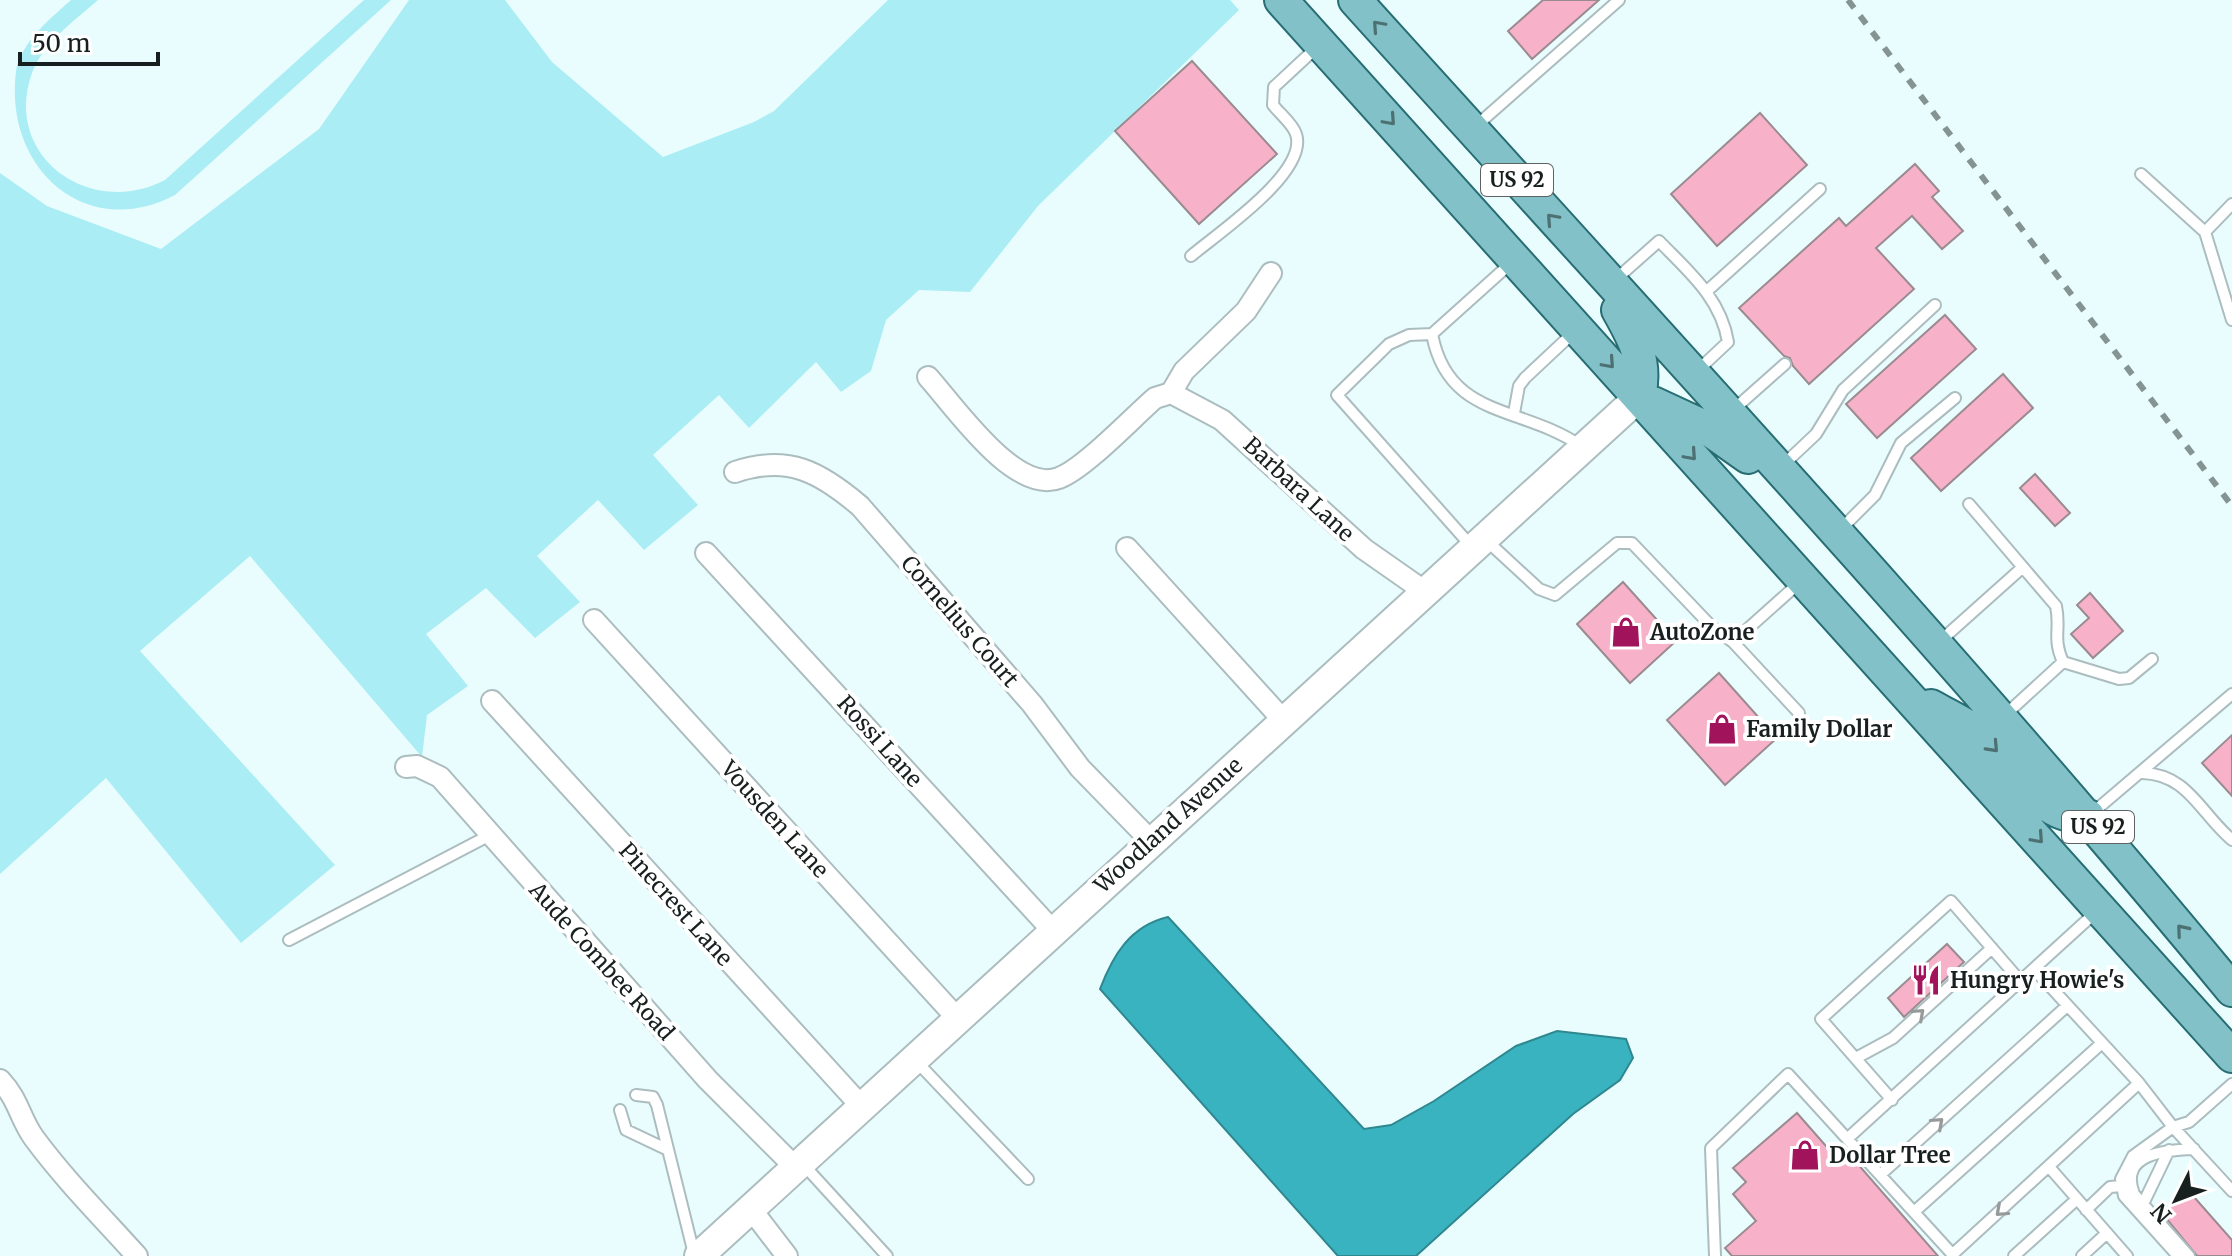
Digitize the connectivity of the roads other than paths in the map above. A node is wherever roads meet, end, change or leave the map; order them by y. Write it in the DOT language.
graph roads {
  1 [pos="1281,0"];
  2 [pos="1355,0"];
  3 [pos="1619,0"];
  4 [pos="1320,44"];
  5 [pos="1472,129"];
  6 [pos="2141,174"];
  7 [pos="1820,189"];
  8 [pos="2232,204"];
  9 [pos="2205,232"];
  10 [pos="1581,250"];
  11 [pos="1191,256"];
  12 [pos="1515,259"];
  13 [pos="1271,273"];
  14 [pos="1611,284"];
  15 [pos="1707,291"];
  16 [pos="1935,305"];
  17 [pos="2232,320"];
  18 [pos="1578,329"];
  19 [pos="1432,334"];
  20 [pos="1785,364"];
  21 [pos="1692,375"];
  22 [pos="928,377"];
  23 [pos="1171,393"];
  24 [pos="1639,397"];
  25 [pos="1955,398"];
  26 [pos="1514,413"];
  27 [pos="1728,415"];
  28 [pos="1583,447"];
  29 [pos="1777,470"];
  30 [pos="735,472"];
  31 [pos="1969,504"];
  32 [pos="1813,509"];
  33 [pos="1836,535"];
  34 [pos="1478,542"];
  35 [pos="1127,548"];
  36 [pos="706,553"];
  37 [pos="2023,567"];
  38 [pos="1803,579"];
  39 [pos="1424,591"];
  40 [pos="594,620"];
  41 [pos="1733,642"];
  42 [pos="1937,644"];
  43 [pos="2152,659"];
  44 [pos="2063,662"];
  45 [pos="1904,690"];
  46 [pos="2232,694"];
  47 [pos="492,701"];
  48 [pos="1799,713"];
  49 [pos="2002,718"];
  50 [pos="1283,720"];
  51 [pos="406,767"];
  52 [pos="2142,773"];
  53 [pos="2088,816"];
  54 [pos="490,835"];
  55 [pos="2232,840"];
  56 [pos="1151,841"];
  57 [pos="2101,908"];
  58 [pos="1052,930"];
  59 [pos="289,940"];
  60 [pos="1992,948"];
  61 [pos="2035,970"];
  62 [pos="2022,983"];
  63 [pos="2232,990"];
  64 [pos="2067,1006"];
  65 [pos="957,1018"];
  66 [pos="2102,1043"];
  67 [pos="2232,1056"];
  68 [pos="1856,1058"];
  69 [pos="915,1060"];
  70 [pos="0,1080"];
  71 [pos="2139,1083"];
  72 [pos="2232,1084"];
  73 [pos="636,1095"];
  74 [pos="1892,1100"];
  75 [pos="862,1107"];
  76 [pos="620,1110"];
  77 [pos="2173,1127"];
  78 [pos="1847,1139"];
  79 [pos="666,1149"];
  80 [pos="2194,1149"];
  81 [pos="2169,1150"];
  82 [pos="798,1164"];
  83 [pos="2050,1168"];
  84 [pos="1880,1175"];
  85 [pos="1028,1179"];
  86 [pos="2122,1186"];
  87 [pos="2232,1191"];
  88 [pos="2077,1199"];
  89 [pos="2143,1204"];
  90 [pos="751,1209"];
  91 [pos="2086,1210"];
  92 [pos="1914,1212"];
  93 [pos="2107,1233"];
  94 [pos="1953,1255"];
  95 [pos="137,1256"];
  96 [pos="697,1256"];
  97 [pos="787,1256"];
  98 [pos="887,1256"];
  99 [pos="1715,1256"];
  100 [pos="2014,1256"];
  101 [pos="2082,1256"];
  102 [pos="2127,1256"];
  103 [pos="2178,1256"];
  104 [pos="2189,1256"];
  1 -- 4 [label="main road, US 92"];
  5 -- 2 [label="main road, US 92, one-way"];
  3 -- 5 [label="lane"];
  4 -- 11 [label="lane"];
  4 -- 12 [label="main road, US 92, one-way"];
  10 -- 5 [label="main road, US 92, one-way"];
  6 -- 9 [label="lane"];
  7 -- 15 [label="lane"];
  8 -- 9 [label="lane"];
  9 -- 17 [label="lane"];
  10 -- 14 [label="main road, US 92"];
  10 -- 24 [label="main road"];
  12 -- 18 [label="main road, US 92"];
  12 -- 19 [label="lane"];
  13 -- 23 [label="street"];
  14 -- 15 [label="lane"];
  14 -- 21 [label="main road, US 92"];
  15 -- 21 [label="lane"];
  16 -- 29 [label="lane"];
  18 -- 24 [label="main road, US 92, one-way"];
  18 -- 26 [label="lane"];
  19 -- 26 [label="lane"];
  19 -- 34 [label="lane"];
  20 -- 27 [label="lane"];
  21 -- 27 [label="main road, US 92"];
  22 -- 23 [label="street"];
  23 -- 39 [label="street, Barbara Lane"];
  24 -- 28 [label="street, Woodland Avenue"];
  24 -- 32 [label="main road"];
  24 -- 38 [label="main road, US 92, one-way"];
  25 -- 33 [label="lane"];
  26 -- 28 [label="lane"];
  27 -- 29 [label="main road, US 92"];
  28 -- 34 [label="street, Woodland Avenue"];
  29 -- 32 [label="main road, US 92"];
  30 -- 56 [label="street, Cornelius Court"];
  31 -- 37 [label="lane"];
  32 -- 33 [label="main road, US 92"];
  33 -- 42 [label="main road, US 92"];
  34 -- 39 [label="street, Woodland Avenue"];
  34 -- 41 [label="lane"];
  35 -- 50 [label="street"];
  36 -- 58 [label="street, Rossi Lane"];
  37 -- 42 [label="lane"];
  37 -- 44 [label="lane"];
  38 -- 41 [label="lane"];
  38 -- 45 [label="main road, US 92"];
  39 -- 50 [label="street, Woodland Avenue"];
  40 -- 65 [label="street, Vousden Lane"];
  41 -- 48 [label="lane"];
  42 -- 49 [label="main road, US 92"];
  43 -- 44 [label="lane"];
  44 -- 49 [label="lane"];
  45 -- 53 [label="main road, one-way"];
  45 -- 57 [label="main road, US 92, one-way"];
  46 -- 52 [label="lane"];
  47 -- 75 [label="street, Pinecrest Lane"];
  49 -- 53 [label="main road, US 92"];
  50 -- 56 [label="street, Woodland Avenue"];
  51 -- 54 [label="street, Aude Combee Road"];
  52 -- 53 [label="lane"];
  52 -- 55 [label="lane"];
  63 -- 53 [label="main road, US 92, one-way"];
  54 -- 59 [label="lane"];
  54 -- 82 [label="street, Aude Combee Road"];
  56 -- 58 [label="street, Woodland Avenue"];
  57 -- 61 [label="lane"];
  57 -- 67 [label="main road, US 92"];
  58 -- 65 [label="street, Woodland Avenue"];
  60 -- 62 [label="lane"];
  68 -- 60 [label="lane, one-way"];
  60 -- 68 [label="lane"];
  61 -- 62 [label="lane"];
  61 -- 64 [label="lane"];
  62 -- 74 [label="lane"];
  64 -- 66 [label="lane"];
  84 -- 64 [label="lane, one-way"];
  65 -- 69 [label="street, Woodland Avenue"];
  66 -- 71 [label="lane"];
  66 -- 92 [label="lane"];
  68 -- 74 [label="lane"];
  69 -- 75 [label="street, Woodland Avenue"];
  69 -- 85 [label="lane"];
  70 -- 95 [label="street"];
  71 -- 77 [label="lane"];
  71 -- 83 [label="lane"];
  72 -- 77 [label="lane"];
  73 -- 79 [label="lane"];
  74 -- 78 [label="lane"];
  75 -- 82 [label="street, Woodland Avenue"];
  76 -- 79 [label="lane"];
  77 -- 80 [label="lane"];
  77 -- 86 [label="lane"];
  78 -- 84 [label="lane"];
  78 -- 99 [label="lane"];
  79 -- 96 [label="lane"];
  80 -- 81 [label="lane"];
  80 -- 87 [label="lane"];
  81 -- 89 [label="lane"];
  81 -- 89 [label="lane"];
  82 -- 90 [label="street, Woodland Avenue"];
  82 -- 98 [label="lane"];
  83 -- 88 [label="lane"];
  83 -- 94 [label="lane, one-way"];
  84 -- 92 [label="lane"];
  86 -- 91 [label="lane"];
  86 -- 103 [label="lane"];
  88 -- 91 [label="lane"];
  88 -- 100 [label="lane"];
  89 -- 104 [label="lane"];
  90 -- 96 [label="street, Woodland Avenue"];
  90 -- 97 [label="street"];
  91 -- 93 [label="lane"];
  92 -- 94 [label="lane"];
  93 -- 101 [label="lane"];
  93 -- 102 [label="lane"];
}
